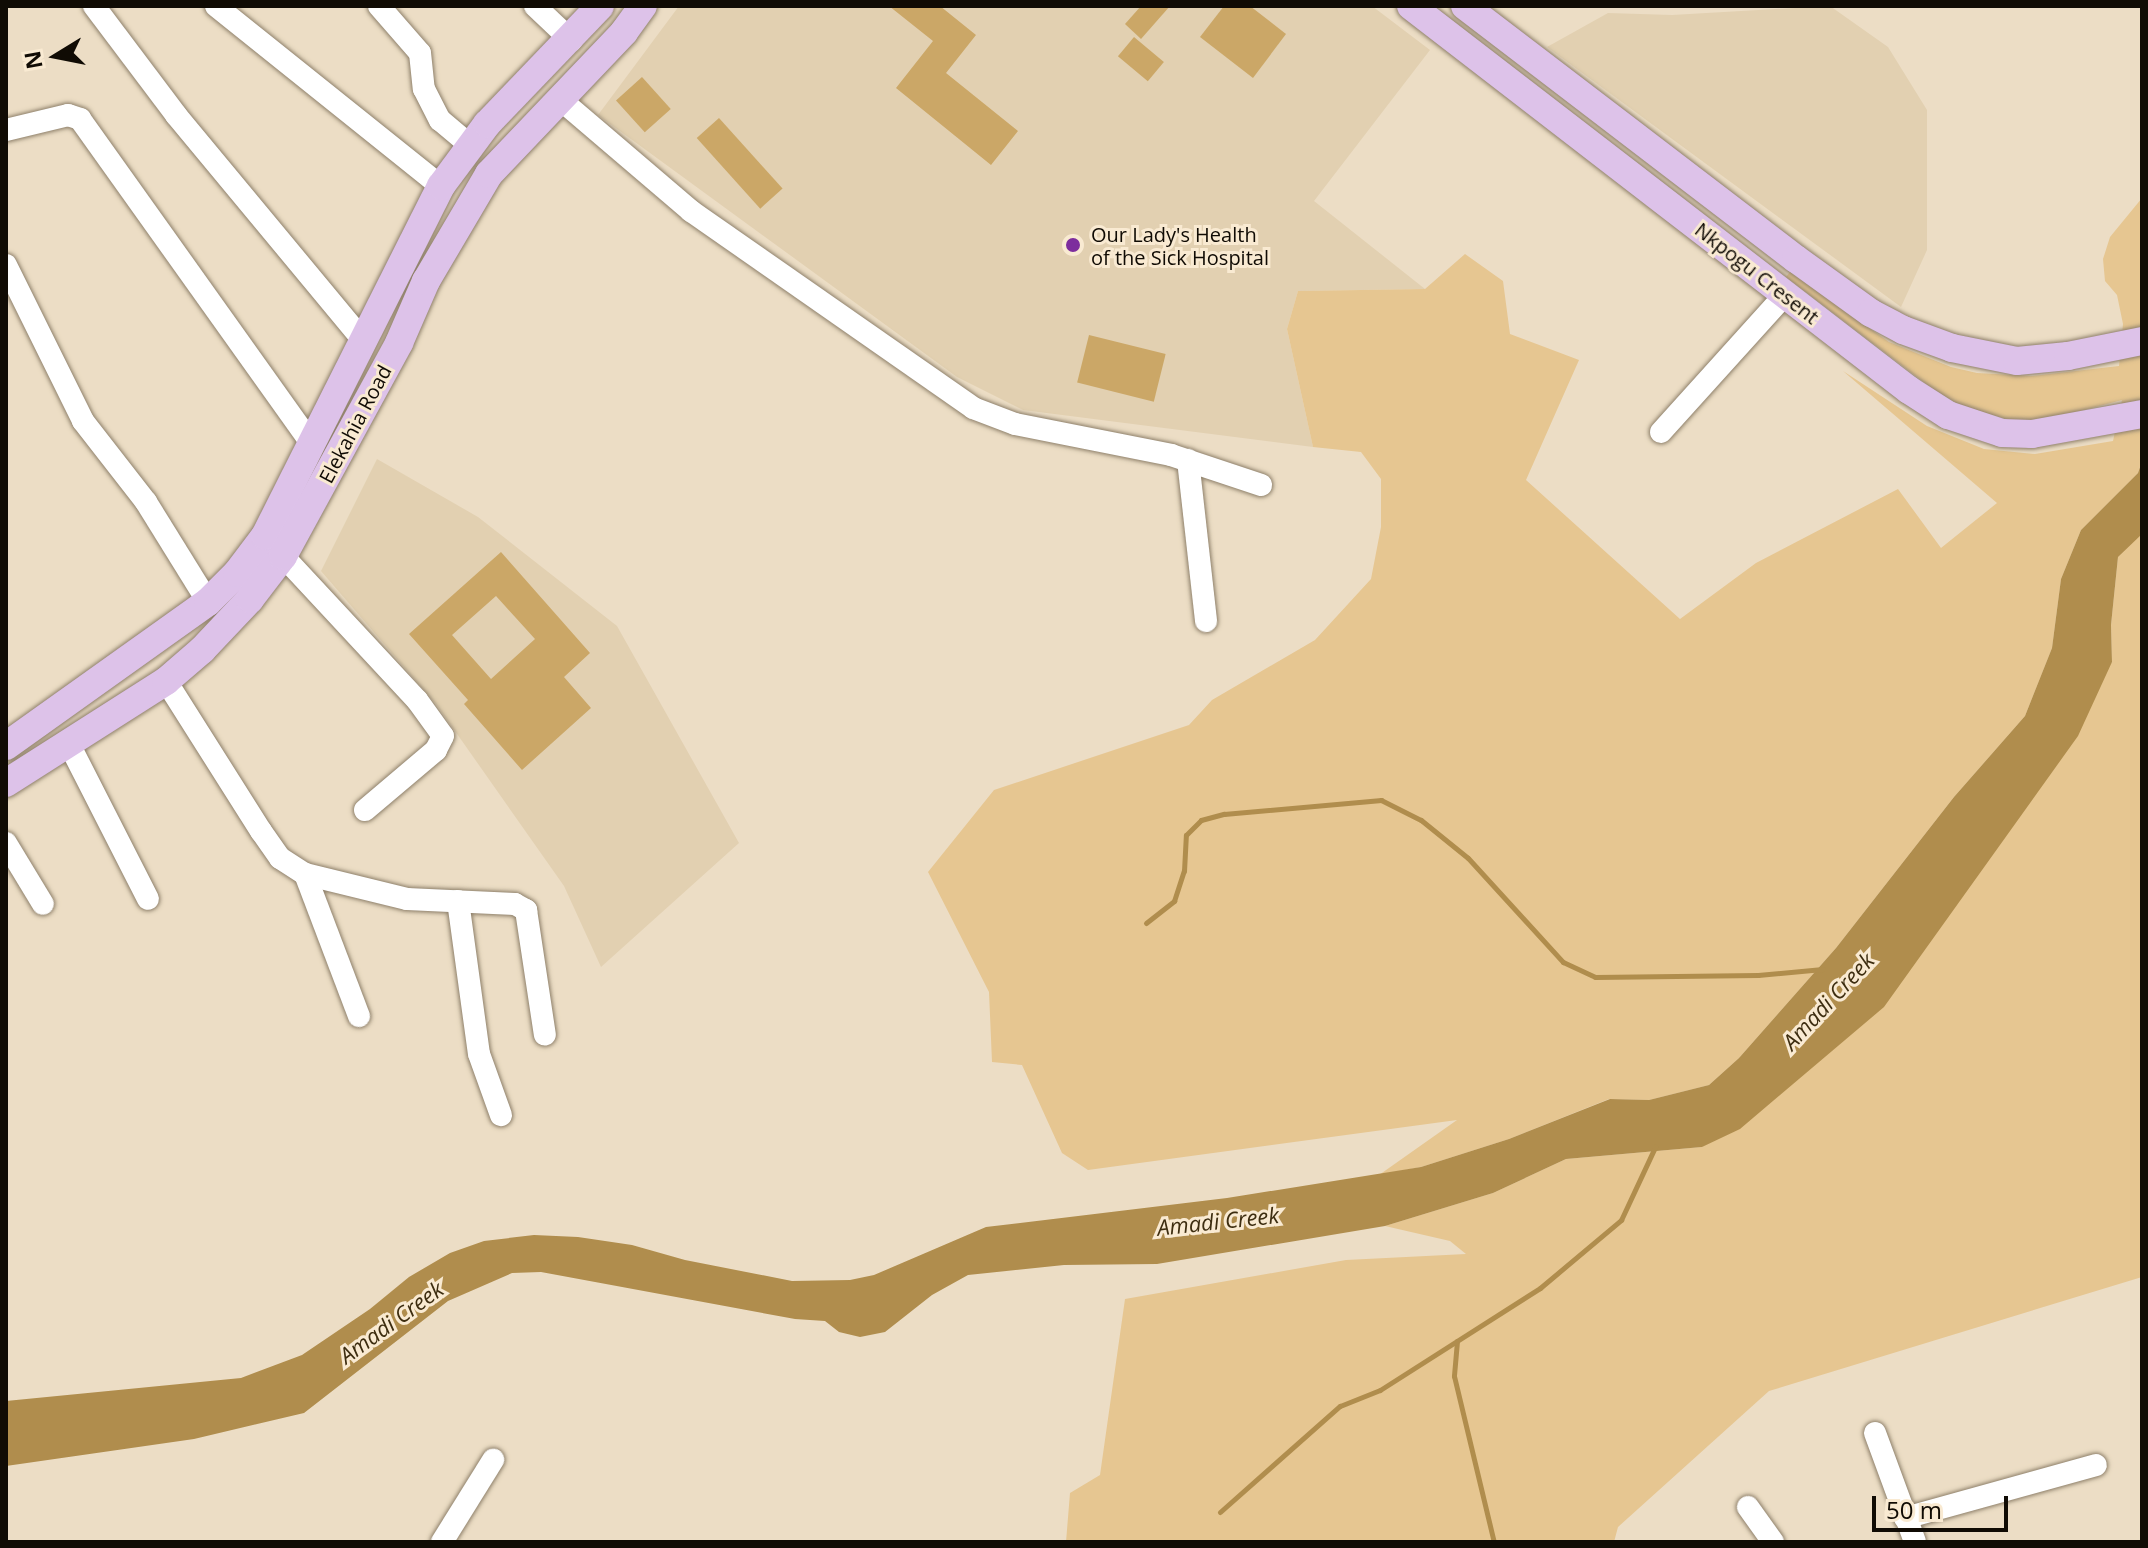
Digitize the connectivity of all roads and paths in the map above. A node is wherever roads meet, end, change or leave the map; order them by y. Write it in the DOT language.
graph roads {
  1 [pos="94,6"];
  2 [pos="216,6"];
  3 [pos="379,6"];
  4 [pos="535,6"];
  5 [pos="600,6"];
  6 [pos="643,6"];
  7 [pos="1411,6"];
  8 [pos="1465,6"];
  9 [pos="571,40"];
  10 [pos="561,100"];
  11 [pos="6,130"];
  12 [pos="470,145"];
  13 [pos="441,186"];
  14 [pos="6,265"];
  15 [pos="1785,295"];
  16 [pos="363,340"];
  17 [pos="2142,341"];
  18 [pos="2142,414"];
  19 [pos="1661,432"];
  20 [pos="311,443"];
  21 [pos="1188,460"];
  22 [pos="1261,485"];
  23 [pos="283,556"];
  24 [pos="208,602"];
  25 [pos="1206,621"];
  26 [pos="166,681"];
  27 [pos="68,742"];
  28 [pos="6,746"];
  29 [pos="6,783"];
  30 [pos="365,810"];
  31 [pos="6,843"];
  32 [pos="305,874"];
  33 [pos="148,899"];
  34 [pos="458,901"];
  35 [pos="43,904"];
  36 [pos="359,1016"];
  37 [pos="545,1035"];
  38 [pos="501,1115"];
  39 [pos="1875,1433"];
  40 [pos="493,1460"];
  41 [pos="2096,1465"];
  42 [pos="1748,1507"];
  43 [pos="1905,1518"];
  44 [pos="442,1542"];
  45 [pos="1773,1542"];
  46 [pos="1915,1542"];
  1 -- 16 [label="street"];
  2 -- 13 [label="street"];
  3 -- 12 [label="street"];
  4 -- 9 [label="street"];
  5 -- 9 [label="main road, Elekahia Road"];
  6 -- 10 [label="main road, Elekahia Road"];
  7 -- 15 [label="main road, Nkpogu Cresent"];
  8 -- 17 [label="main road, Nkpogu Cresent"];
  9 -- 12 [label="main road, Elekahia Road"];
  10 -- 21 [label="street"];
  10 -- 23 [label="main road, Elekahia Road"];
  11 -- 20 [label="street"];
  12 -- 13 [label="main road, Elekahia Road"];
  13 -- 16 [label="main road, Elekahia Road"];
  14 -- 24 [label="street"];
  15 -- 18 [label="main road, Nkpogu Cresent"];
  15 -- 19 [label="street"];
  16 -- 20 [label="main road, Elekahia Road"];
  20 -- 24 [label="main road, Elekahia Road"];
  21 -- 22 [label="street"];
  21 -- 25 [label="street"];
  23 -- 26 [label="main road, Elekahia Road"];
  23 -- 30 [label="street"];
  24 -- 28 [label="main road, Elekahia Road"];
  26 -- 27 [label="main road, Elekahia Road"];
  26 -- 32 [label="street"];
  27 -- 29 [label="main road, Elekahia Road"];
  27 -- 33 [label="street"];
  31 -- 35 [label="street"];
  32 -- 34 [label="street"];
  32 -- 36 [label="street"];
  34 -- 37 [label="street"];
  34 -- 38 [label="street"];
  39 -- 43 [label="street"];
  40 -- 44 [label="street"];
  41 -- 43 [label="street"];
  42 -- 45 [label="street"];
  43 -- 46 [label="street"];
}
